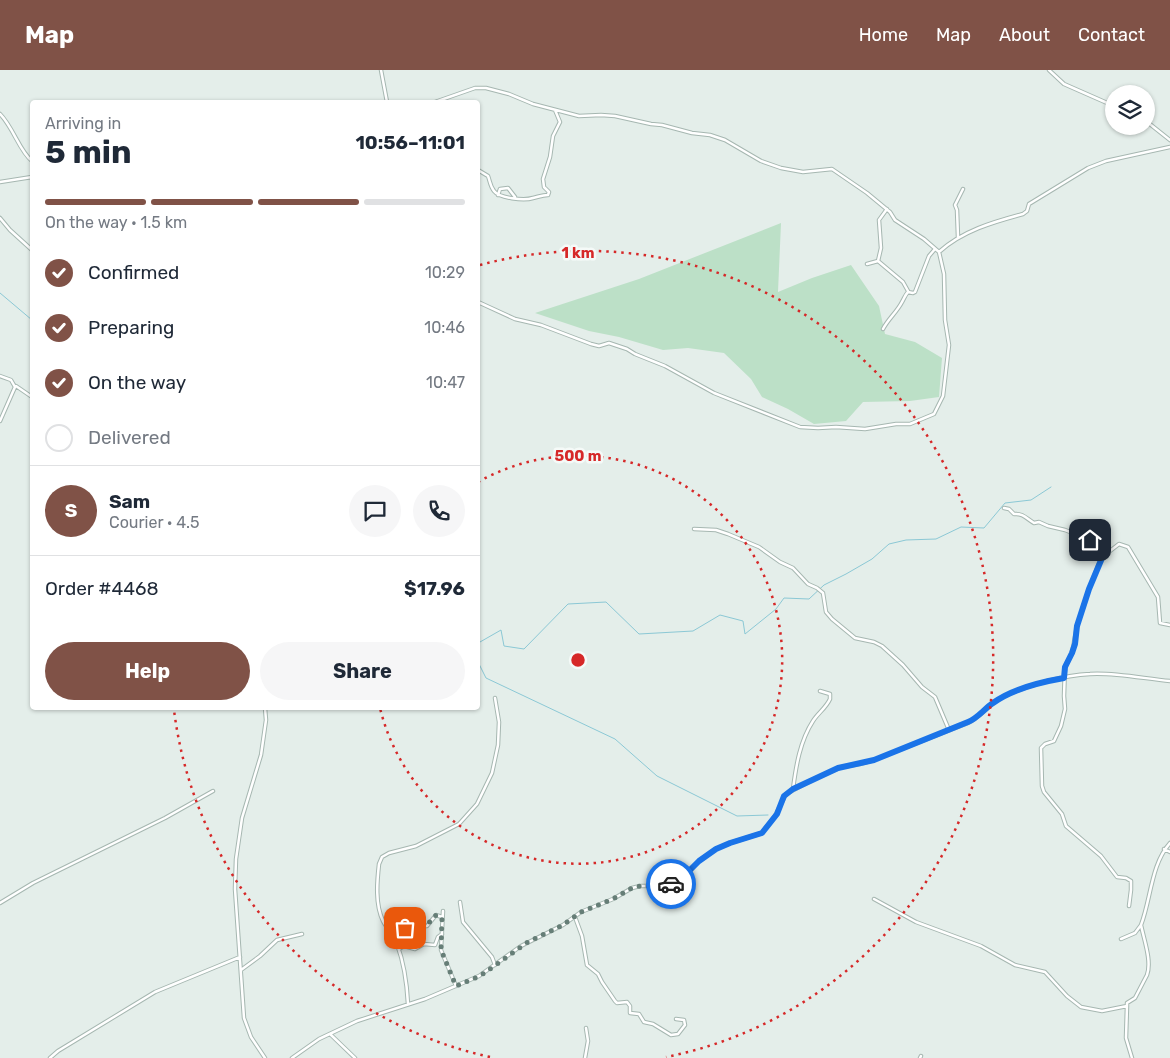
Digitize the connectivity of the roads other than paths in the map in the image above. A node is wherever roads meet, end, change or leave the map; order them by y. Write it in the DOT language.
graph roads {
  1 [pos="381,70"];
  2 [pos="1050,70"];
  3 [pos="388,100"];
  4 [pos="441,100"];
  5 [pos="1105,102"];
  6 [pos="555,109"];
  7 [pos="0,114"];
  8 [pos="1155,128"];
  9 [pos="1170,140"];
  10 [pos="1170,147"];
  11 [pos="30,158"];
  12 [pos="480,171"];
  13 [pos="30,178"];
  14 [pos="0,182"];
  15 [pos="963,188"];
  16 [pos="498,195"];
  17 [pos="515,198"];
  18 [pos="887,209"];
  19 [pos="0,218"];
  20 [pos="958,238"];
  21 [pos="30,248"];
  22 [pos="935,248"];
  23 [pos="939,252"];
  24 [pos="878,261"];
  25 [pos="867,264"];
  26 [pos="908,292"];
  27 [pos="480,303"];
  28 [pos="883,329"];
  29 [pos="0,376"];
  30 [pos="15,385"];
  31 [pos="30,396"];
  32 [pos="0,420"];
  33 [pos="1004,508"];
  34 [pos="694,528"];
  35 [pos="1102,558"];
  36 [pos="1170,625"];
  37 [pos="1064,678"];
  38 [pos="1170,681"];
  39 [pos="820,691"];
  40 [pos="495,698"];
  41 [pos="265,710"];
  42 [pos="948,730"];
  43 [pos="793,789"];
  44 [pos="212,791"];
  45 [pos="1170,842"];
  46 [pos="1164,849"];
  47 [pos="1170,852"];
  48 [pos="874,899"];
  49 [pos="460,902"];
  50 [pos="0,903"];
  51 [pos="1129,906"];
  52 [pos="442,911"];
  53 [pos="575,917"];
  54 [pos="442,918"];
  55 [pos="1141,926"];
  56 [pos="302,934"];
  57 [pos="442,934"];
  58 [pos="393,935"];
  59 [pos="1121,939"];
  60 [pos="399,949"];
  61 [pos="240,957"];
  62 [pos="495,966"];
  63 [pos="241,970"];
  64 [pos="456,986"];
  65 [pos="408,1004"];
  66 [pos="1126,1006"];
  67 [pos="676,1019"];
  68 [pos="586,1028"];
  69 [pos="330,1034"];
  70 [pos="50,1058"];
  71 [pos="265,1058"];
  72 [pos="292,1058"];
  73 [pos="355,1058"];
  74 [pos="584,1058"];
  75 [pos="1132,1058"];
  1 -- 3 [label="street"];
  2 -- 5 [label="street"];
  4 -- 6 [label="street"];
  6 -- 17 [label="street"];
  6 -- 18 [label="street"];
  7 -- 11 [label="street"];
  8 -- 9 [label="street"];
  10 -- 20 [label="street"];
  12 -- 16 [label="street"];
  13 -- 14 [label="street"];
  15 -- 20 [label="street"];
  16 -- 17 [label="street"];
  16 -- 17 [label="street"];
  18 -- 22 [label="street"];
  18 -- 24 [label="street"];
  19 -- 21 [label="street"];
  20 -- 23 [label="street"];
  22 -- 23 [label="street"];
  22 -- 26 [label="street"];
  23 -- 27 [label="street"];
  24 -- 25 [label="street"];
  24 -- 26 [label="street"];
  26 -- 28 [label="street"];
  29 -- 30 [label="street"];
  30 -- 31 [label="street"];
  30 -- 32 [label="street"];
  33 -- 35 [label="street"];
  34 -- 42 [label="street"];
  35 -- 36 [label="street"];
  35 -- 37 [label="street"];
  37 -- 38 [label="street"];
  37 -- 42 [label="street"];
  37 -- 51 [label="street"];
  39 -- 43 [label="street"];
  40 -- 58 [label="street"];
  41 -- 61 [label="street"];
  42 -- 43 [label="street"];
  43 -- 53 [label="street"];
  44 -- 50 [label="street"];
  45 -- 46 [label="street"];
  46 -- 47 [label="street"];
  46 -- 55 [label="street"];
  48 -- 66 [label="street"];
  49 -- 62 [label="street"];
  52 -- 54 [label="street"];
  53 -- 62 [label="street"];
  53 -- 67 [label="street"];
  54 -- 57 [label="street"];
  54 -- 58 [label="street"];
  55 -- 59 [label="street"];
  55 -- 66 [label="street"];
  56 -- 63 [label="street"];
  57 -- 60 [label="street"];
  57 -- 64 [label="street"];
  58 -- 60 [label="street"];
  60 -- 65 [label="street"];
  61 -- 63 [label="street"];
  61 -- 70 [label="street"];
  62 -- 64 [label="street"];
  63 -- 71 [label="street"];
  64 -- 65 [label="street"];
  65 -- 69 [label="street"];
  66 -- 75 [label="street"];
  68 -- 74 [label="street"];
  69 -- 72 [label="street"];
  69 -- 73 [label="street"];
}
